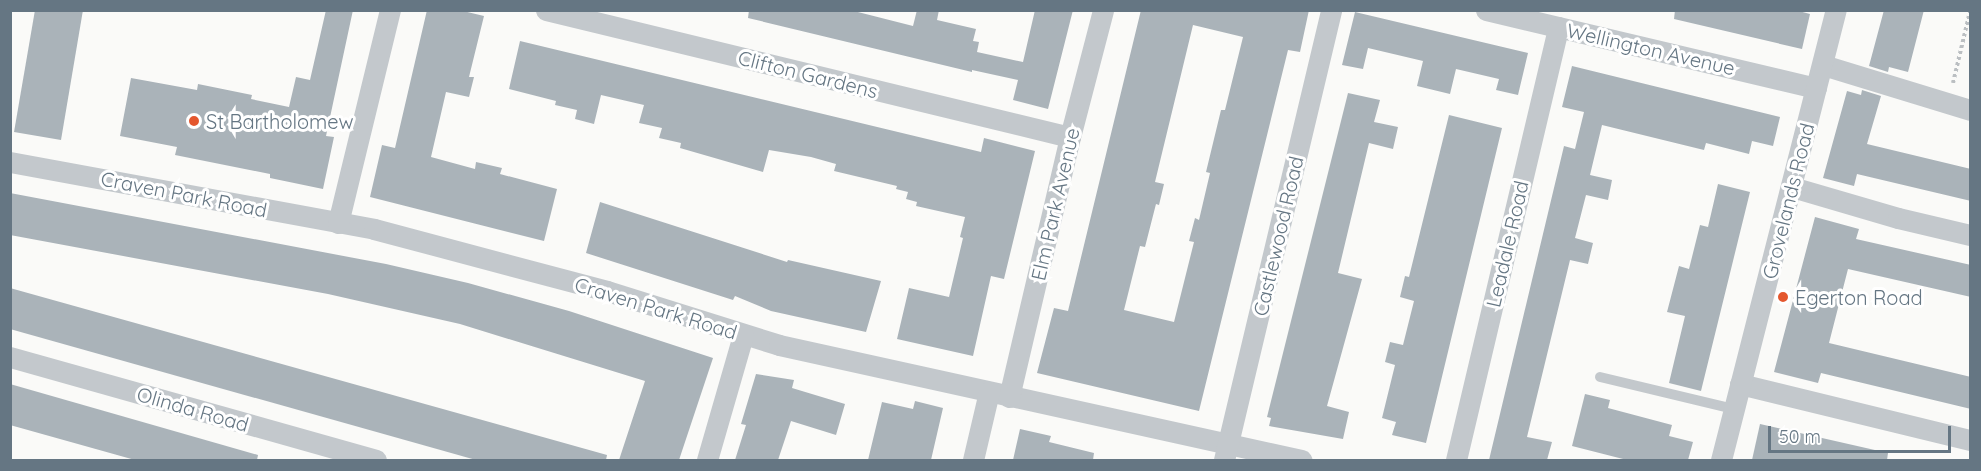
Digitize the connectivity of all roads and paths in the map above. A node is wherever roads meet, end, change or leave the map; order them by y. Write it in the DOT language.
graph roads {
  1 [pos="390,10"];
  2 [pos="546,10"];
  3 [pos="1103,10"];
  4 [pos="1331,10"];
  5 [pos="1486,10"];
  6 [pos="1836,10"];
  7 [pos="1971,11"];
  8 [pos="1558,27"];
  9 [pos="1823,65"];
  10 [pos="1816,88"];
  11 [pos="1948,104"];
  12 [pos="1971,110"];
  13 [pos="1070,137"];
  14 [pos="10,162"];
  15 [pos="1792,187"];
  16 [pos="338,223"];
  17 [pos="1971,234"];
  18 [pos="743,335"];
  19 [pos="10,357"];
  20 [pos="1599,377"];
  21 [pos="1740,384"];
  22 [pos="999,395"];
  23 [pos="1733,409"];
  24 [pos="1971,440"];
  25 [pos="1226,453"];
  26 [pos="375,460"];
  27 [pos="707,460"];
  28 [pos="973,460"];
  29 [pos="1300,460"];
  30 [pos="1456,460"];
  31 [pos="1721,460"];
  1 -- 16 [label="street"];
  2 -- 13 [label="street, Clifton Gardens"];
  3 -- 13 [label="street, Elm Park Avenue"];
  4 -- 25 [label="street, Castlewood Road"];
  5 -- 8 [label="street, Wellington Avenue"];
  6 -- 9 [label="street, Grovelands Road"];
  7 -- 11 [label="path"];
  8 -- 10 [label="street, Wellington Avenue"];
  8 -- 30 [label="street, Leadale Road"];
  9 -- 10 [label="street, Grovelands Road"];
  9 -- 11 [label="street"];
  10 -- 15 [label="street, Grovelands Road"];
  11 -- 12 [label="street"];
  13 -- 22 [label="street, Elm Park Avenue"];
  14 -- 16 [label="street, Craven Park Road"];
  15 -- 17 [label="street"];
  15 -- 21 [label="street, Grovelands Road"];
  16 -- 18 [label="street, Craven Park Road"];
  18 -- 22 [label="street, Craven Park Road"];
  18 -- 27 [label="street"];
  19 -- 26 [label="street, Olinda Road"];
  20 -- 23 [label="lane"];
  21 -- 23 [label="street, Grovelands Road"];
  21 -- 24 [label="street"];
  22 -- 25 [label="street, Craven Park Road"];
  22 -- 28 [label="street, Elm Park Avenue"];
  23 -- 31 [label="street, Grovelands Road"];
  25 -- 29 [label="street, Craven Park Road"];
}
